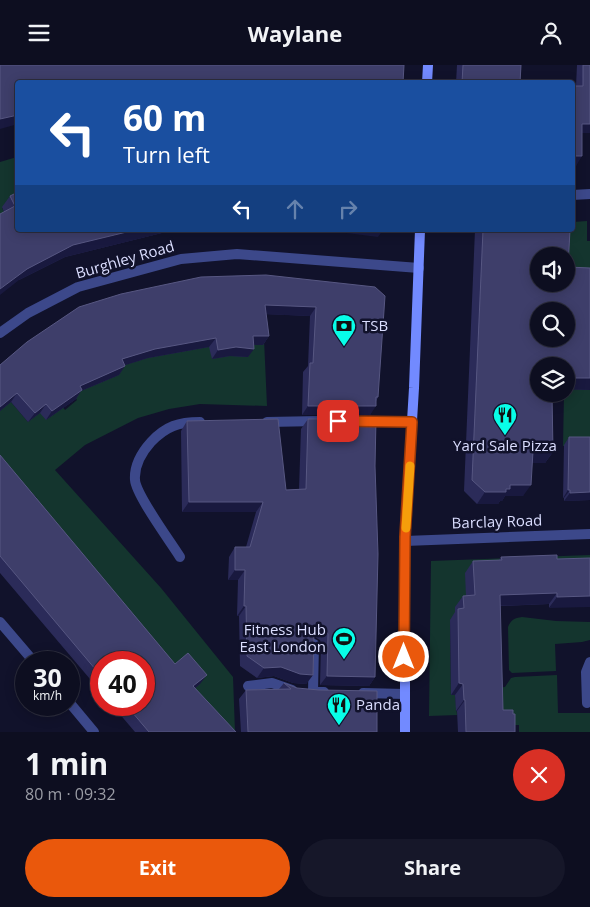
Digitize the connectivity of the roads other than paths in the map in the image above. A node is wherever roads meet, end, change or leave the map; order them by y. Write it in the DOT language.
graph roads {
  1 [pos="428,65"];
  2 [pos="427,80"];
  3 [pos="590,194"];
  4 [pos="575,195"];
  5 [pos="420,232"];
  6 [pos="419,268"];
  7 [pos="0,333"];
  8 [pos="327,421"];
  9 [pos="356,421"];
  10 [pos="210,422"];
  11 [pos="259,422"];
  12 [pos="412,422"];
  13 [pos="590,534"];
  14 [pos="405,541"];
  15 [pos="180,557"];
  16 [pos="0,622"];
  17 [pos="314,645"];
  18 [pos="25,651"];
  19 [pos="590,662"];
  20 [pos="248,686"];
  21 [pos="313,692"];
  22 [pos="332,692"];
  23 [pos="350,693"];
  24 [pos="405,694"];
  25 [pos="587,703"];
  26 [pos="80,715"];
  27 [pos="94,732"];
  28 [pos="405,732"];
  1 -- 2 [label="street"];
  3 -- 4 [label="street"];
  5 -- 6 [label="street"];
  6 -- 7 [label="street, Burghley Road"];
  6 -- 12 [label="street"];
  8 -- 11 [label="street"];
  9 -- 12 [label="street"];
  10 -- 15 [label="street"];
  12 -- 14 [label="street"];
  13 -- 14 [label="street, Barclay Road"];
  14 -- 24 [label="street"];
  16 -- 18 [label="street"];
  17 -- 21 [label="street"];
  19 -- 25 [label="street"];
  20 -- 21 [label="street"];
  21 -- 22 [label="street"];
  23 -- 24 [label="street"];
  24 -- 28 [label="street"];
  26 -- 27 [label="street"];
}
